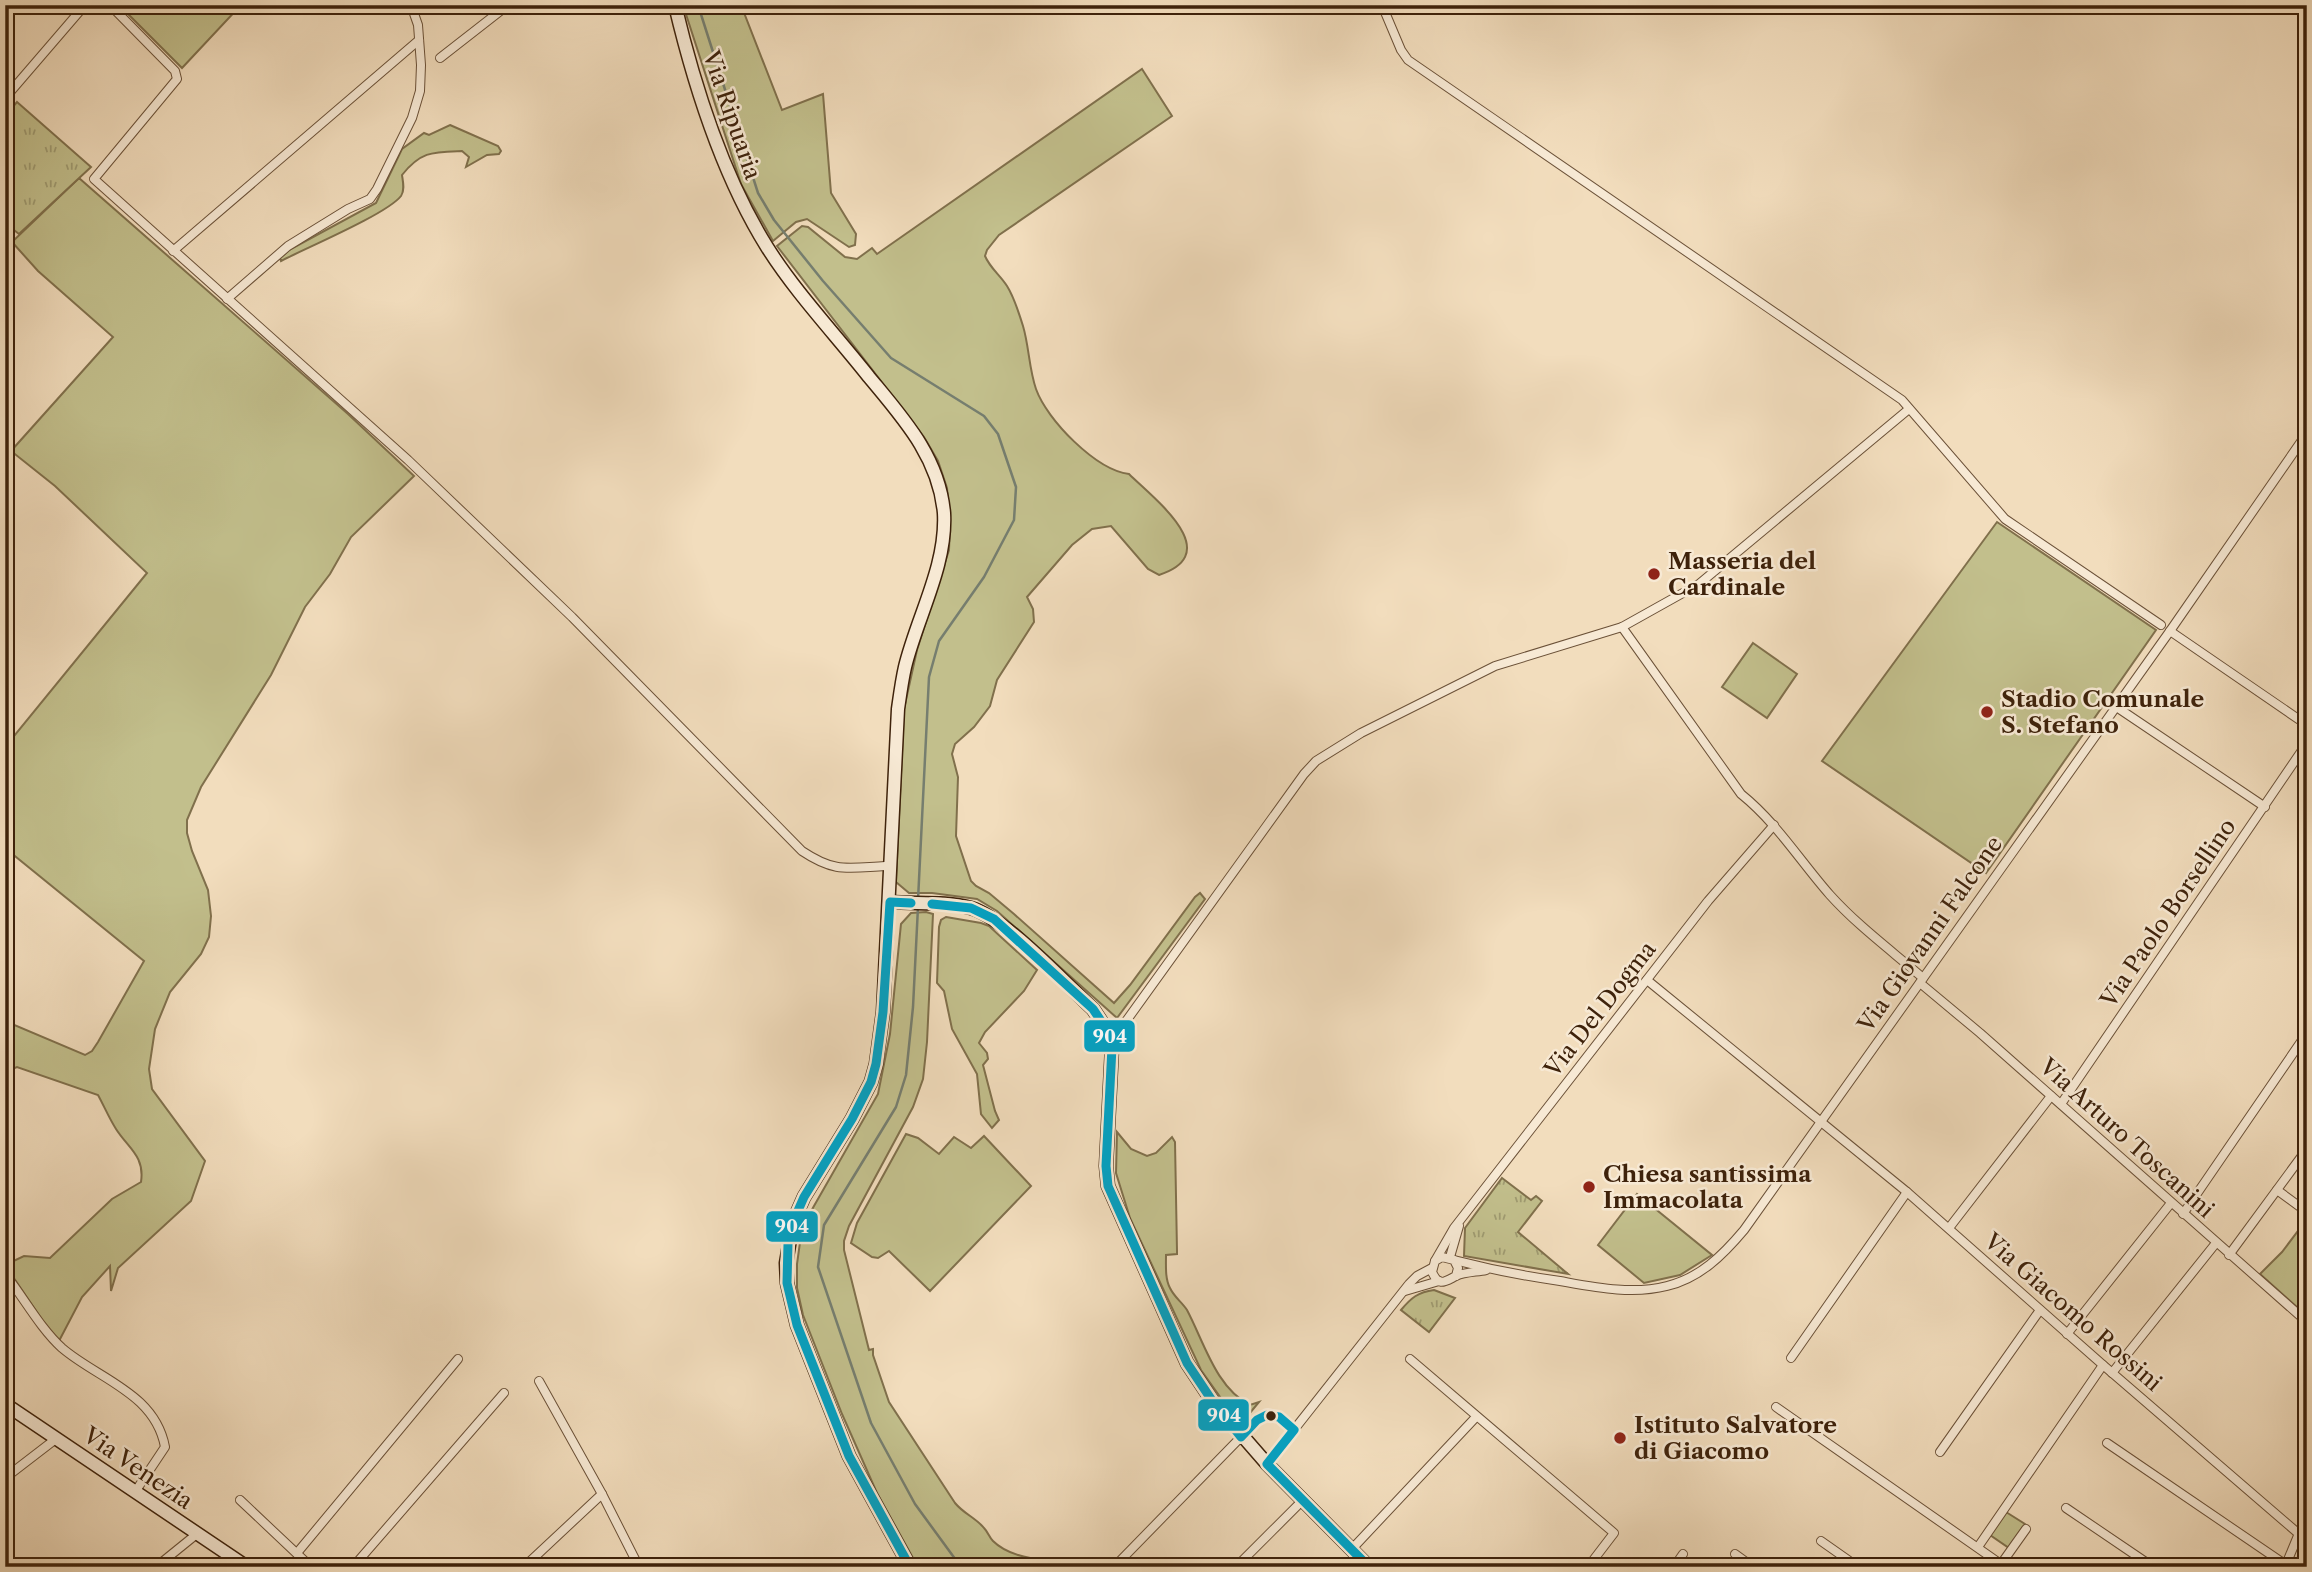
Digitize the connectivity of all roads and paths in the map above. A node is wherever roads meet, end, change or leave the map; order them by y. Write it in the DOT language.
graph roads {
  1 [pos="85,5"];
  2 [pos="110,5"];
  3 [pos="411,5"];
  4 [pos="508,5"];
  5 [pos="675,5"];
  6 [pos="1382,5"];
  7 [pos="419,40"];
  8 [pos="440,58"];
  9 [pos="5,79"];
  10 [pos="15,87"];
  11 [pos="5,98"];
  12 [pos="173,251"];
  13 [pos="227,299"];
  14 [pos="1909,409"];
  15 [pos="2307,433"];
  16 [pos="2161,625"];
  17 [pos="1622,628"];
  18 [pos="2169,631"];
  19 [pos="2115,706"];
  20 [pos="2307,725"];
  21 [pos="2307,743"];
  22 [pos="2265,807"];
  23 [pos="1774,825"];
  24 [pos="888,866"];
  25 [pos="890,902"];
  26 [pos="1647,980"];
  27 [pos="1922,981"];
  28 [pos="2307,1032"];
  29 [pos="1110,1039"];
  30 [pos="2051,1096"];
  31 [pos="2061,1104"];
  32 [pos="1821,1120"];
  33 [pos="2307,1149"];
  34 [pos="2277,1190"];
  35 [pos="1907,1192"];
  36 [pos="2171,1203"];
  37 [pos="2307,1212"];
  38 [pos="2183,1214"];
  39 [pos="1462,1220"];
  40 [pos="1949,1228"];
  41 [pos="2216,1243"];
  42 [pos="2229,1255"];
  43 [pos="1452,1259"];
  44 [pos="1434,1264"];
  45 [pos="1489,1270"];
  46 [pos="5,1274"];
  47 [pos="1456,1276"];
  48 [pos="1438,1281"];
  49 [pos="1405,1291"];
  50 [pos="2040,1310"];
  51 [pos="2307,1322"];
  52 [pos="2067,1334"];
  53 [pos="1791,1357"];
  54 [pos="458,1359"];
  55 [pos="1410,1359"];
  56 [pos="2103,1365"];
  57 [pos="2112,1373"];
  58 [pos="539,1381"];
  59 [pos="504,1393"];
  60 [pos="5,1404"];
  61 [pos="1776,1407"];
  62 [pos="1476,1417"];
  63 [pos="1241,1437"];
  64 [pos="57,1438"];
  65 [pos="2106,1443"];
  66 [pos="1940,1452"];
  67 [pos="1267,1465"];
  68 [pos="5,1478"];
  69 [pos="135,1492"];
  70 [pos="602,1494"];
  71 [pos="240,1500"];
  72 [pos="1302,1501"];
  73 [pos="2066,1508"];
  74 [pos="2307,1514"];
  75 [pos="2025,1529"];
  76 [pos="198,1533"];
  77 [pos="2299,1534"];
  78 [pos="1821,1541"];
  79 [pos="1978,1547"];
  80 [pos="1351,1550"];
  81 [pos="297,1553"];
  82 [pos="1683,1554"];
  83 [pos="1735,1554"];
  84 [pos="1121,1564"];
  85 [pos="2002,1566"];
  86 [pos="2286,1566"];
  87 [pos="156,1567"];
  88 [pos="247,1567"];
  89 [pos="311,1567"];
  90 [pos="352,1567"];
  91 [pos="524,1567"];
  92 [pos="639,1567"];
  93 [pos="910,1567"];
  94 [pos="1236,1567"];
  95 [pos="1369,1567"];
  96 [pos="1588,1567"];
  97 [pos="1674,1567"];
  98 [pos="1753,1567"];
  99 [pos="1858,1567"];
  100 [pos="2153,1567"];
  1 -- 10 [label="street"];
  2 -- 12 [label="street"];
  3 -- 7 [label="street"];
  4 -- 8 [label="street"];
  5 -- 24 [label="street, Via Ripuaria"];
  6 -- 14 [label="street"];
  7 -- 12 [label="street"];
  7 -- 13 [label="street"];
  9 -- 10 [label="street"];
  10 -- 11 [label="street"];
  12 -- 13 [label="street"];
  13 -- 24 [label="street"];
  14 -- 16 [label="street"];
  14 -- 17 [label="street"];
  15 -- 18 [label="street, Via Giovanni Falcone"];
  17 -- 23 [label="street, Via Arturo Toscanini"];
  17 -- 29 [label="street"];
  18 -- 19 [label="street, Via Giovanni Falcone"];
  18 -- 20 [label="street"];
  19 -- 22 [label="street"];
  19 -- 27 [label="street, Via Giovanni Falcone"];
  21 -- 22 [label="street, Via Paolo Borsellino"];
  22 -- 31 [label="street, Via Paolo Borsellino"];
  23 -- 26 [label="street, Via Del Dogma"];
  23 -- 27 [label="street, Via Arturo Toscanini"];
  24 -- 25 [label="street, Via Ripuaria"];
  25 -- 29 [label="street"];
  25 -- 93 [label="street, Via Ripuaria"];
  26 -- 32 [label="street, Via Giacomo Rossini"];
  26 -- 39 [label="street, Via Del Dogma"];
  27 -- 30 [label="street, Via Arturo Toscanini"];
  27 -- 32 [label="street, Via Giovanni Falcone"];
  28 -- 38 [label="street"];
  29 -- 63 [label="street"];
  30 -- 31 [label="street, Via Arturo Toscanini"];
  30 -- 40 [label="street"];
  31 -- 36 [label="street, Via Arturo Toscanini"];
  32 -- 35 [label="street, Via Giacomo Rossini"];
  32 -- 45 [label="street, Via Giovanni Falcone"];
  33 -- 34 [label="street"];
  34 -- 37 [label="street"];
  34 -- 42 [label="street"];
  35 -- 40 [label="street, Via Giacomo Rossini"];
  35 -- 53 [label="street"];
  36 -- 38 [label="street, Via Arturo Toscanini"];
  36 -- 52 [label="street"];
  38 -- 41 [label="street, Via Arturo Toscanini"];
  39 -- 43 [label="street"];
  39 -- 44 [label="street, Via Del Dogma"];
  40 -- 50 [label="street, Via Giacomo Rossini"];
  41 -- 42 [label="street, Via Arturo Toscanini"];
  41 -- 57 [label="street"];
  42 -- 51 [label="street, Via Arturo Toscanini"];
  43 -- 44 [label="street"];
  43 -- 45 [label="street, Via Giovanni Falcone"];
  43 -- 47 [label="street"];
  44 -- 48 [label="street"];
  44 -- 49 [label="street"];
  45 -- 47 [label="street, Via Giovanni Falcone"];
  46 -- 69 [label="street"];
  47 -- 48 [label="street"];
  48 -- 49 [label="street"];
  49 -- 67 [label="street"];
  50 -- 52 [label="street, Via Giacomo Rossini"];
  50 -- 66 [label="street"];
  52 -- 56 [label="street, Via Giacomo Rossini"];
  54 -- 81 [label="street"];
  55 -- 62 [label="street"];
  56 -- 57 [label="street, Via Giacomo Rossini"];
  56 -- 79 [label="street"];
  57 -- 77 [label="street, Via Giacomo Rossini"];
  58 -- 70 [label="street"];
  59 -- 90 [label="street"];
  60 -- 64 [label="street, Via Venezia"];
  61 -- 79 [label="street"];
  62 -- 80 [label="street"];
  62 -- 96 [label="street"];
  63 -- 67 [label="street"];
  63 -- 84 [label="street"];
  64 -- 68 [label="street"];
  64 -- 69 [label="street, Via Venezia"];
  65 -- 86 [label="street"];
  67 -- 72 [label="street"];
  69 -- 76 [label="street, Via Venezia"];
  70 -- 91 [label="street"];
  70 -- 92 [label="street"];
  71 -- 81 [label="street"];
  72 -- 80 [label="street"];
  72 -- 94 [label="street"];
  73 -- 100 [label="street"];
  74 -- 77 [label="street"];
  75 -- 85 [label="street"];
  76 -- 87 [label="street"];
  76 -- 88 [label="street, Via Venezia"];
  77 -- 86 [label="street"];
  78 -- 99 [label="street"];
  79 -- 85 [label="street"];
  80 -- 95 [label="street"];
  81 -- 89 [label="street"];
  82 -- 97 [label="street"];
  83 -- 98 [label="street"];
}
